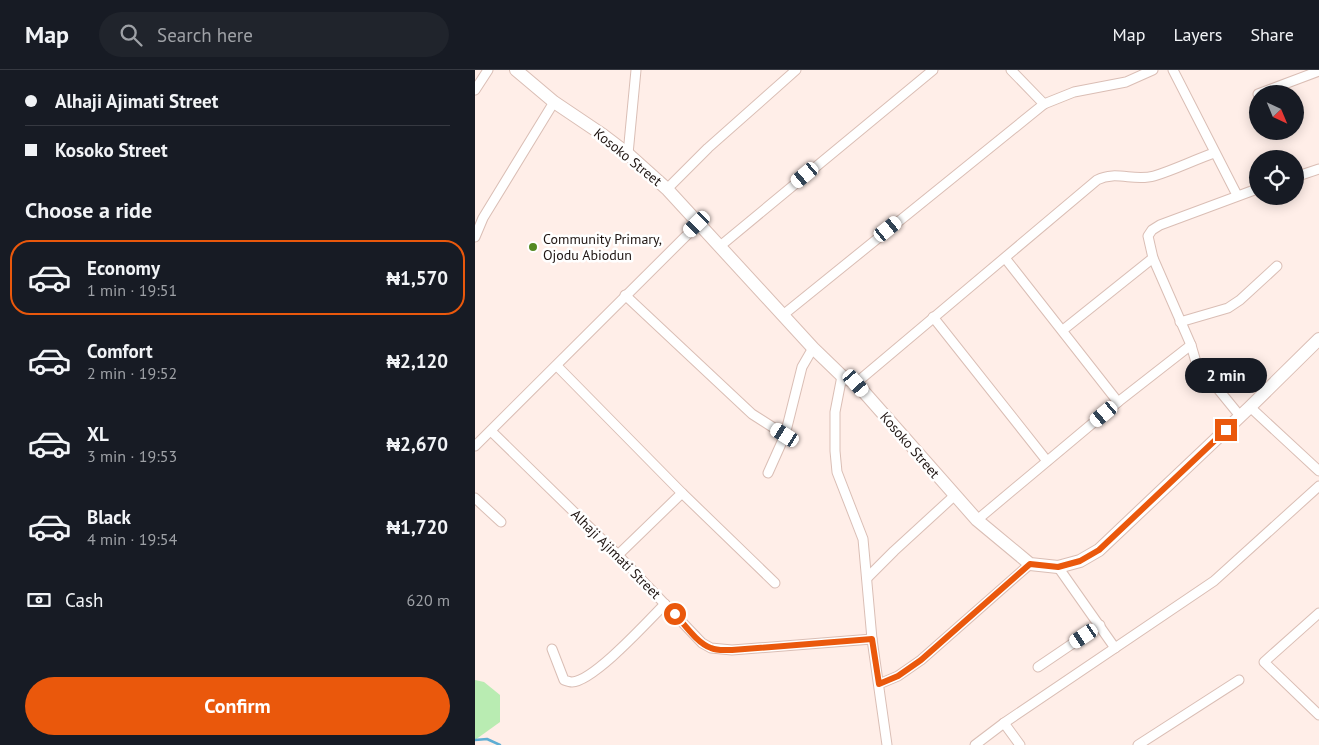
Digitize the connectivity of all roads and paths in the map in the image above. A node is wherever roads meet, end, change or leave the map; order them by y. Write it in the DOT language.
graph roads {
  1 [pos="488,70"];
  2 [pos="636,70"];
  3 [pos="796,70"];
  4 [pos="933,70"];
  5 [pos="1011,70"];
  6 [pos="1153,70"];
  7 [pos="1173,70"];
  8 [pos="1319,71"];
  9 [pos="523,73"];
  10 [pos="1300,74"];
  11 [pos="1276,85"];
  12 [pos="475,90"];
  13 [pos="554,102"];
  14 [pos="1044,104"];
  15 [pos="1213,153"];
  16 [pos="628,154"];
  17 [pos="1319,169"];
  18 [pos="1304,174"];
  19 [pos="667,189"];
  20 [pos="1249,191"];
  21 [pos="1237,195"];
  22 [pos="697,224"];
  23 [pos="475,237"];
  24 [pos="719,247"];
  25 [pos="1005,258"];
  26 [pos="1153,258"];
  27 [pos="1277,266"];
  28 [pos="625,295"];
  29 [pos="783,315"];
  30 [pos="933,317"];
  31 [pos="1180,322"];
  32 [pos="1063,330"];
  33 [pos="1319,339"];
  34 [pos="1191,345"];
  35 [pos="813,348"];
  36 [pos="557,366"];
  37 [pos="842,376"];
  38 [pos="856,383"];
  39 [pos="1118,402"];
  40 [pos="1250,407"];
  41 [pos="1240,416"];
  42 [pos="491,431"];
  43 [pos="785,435"];
  44 [pos="475,446"];
  45 [pos="1047,461"];
  46 [pos="1319,471"];
  47 [pos="769,473"];
  48 [pos="1319,486"];
  49 [pos="682,493"];
  50 [pos="955,496"];
  51 [pos="475,498"];
  52 [pos="977,520"];
  53 [pos="501,522"];
  54 [pos="618,555"];
  55 [pos="1030,564"];
  56 [pos="1058,567"];
  57 [pos="867,578"];
  58 [pos="775,583"];
  59 [pos="665,604"];
  60 [pos="1319,613"];
  61 [pos="1100,625"];
  62 [pos="872,639"];
  63 [pos="1115,648"];
  64 [pos="552,649"];
  65 [pos="1038,667"];
  66 [pos="1239,680"];
  67 [pos="879,684"];
  68 [pos="1319,715"];
  69 [pos="1004,723"];
  70 [pos="887,745"];
  71 [pos="975,745"];
  72 [pos="1020,745"];
  73 [pos="1138,745"];
  1 -- 12 [label="street"];
  2 -- 16 [label="street"];
  3 -- 19 [label="street"];
  4 -- 24 [label="street"];
  5 -- 14 [label="street"];
  6 -- 14 [label="street"];
  7 -- 15 [label="street"];
  8 -- 10 [label="street"];
  9 -- 13 [label="street, Kosoko Street"];
  10 -- 11 [label="street"];
  13 -- 16 [label="street, Kosoko Street"];
  13 -- 23 [label="street"];
  14 -- 29 [label="street"];
  15 -- 21 [label="street"];
  15 -- 25 [label="street"];
  16 -- 19 [label="street, Kosoko Street"];
  17 -- 18 [label="street"];
  19 -- 22 [label="street, Kosoko Street"];
  20 -- 21 [label="street"];
  21 -- 26 [label="street"];
  22 -- 24 [label="street, Kosoko Street"];
  22 -- 28 [label="street"];
  24 -- 29 [label="street, Kosoko Street"];
  25 -- 30 [label="street"];
  25 -- 32 [label="street"];
  26 -- 31 [label="street"];
  26 -- 32 [label="street"];
  27 -- 31 [label="street"];
  28 -- 36 [label="street"];
  28 -- 43 [label="street"];
  29 -- 35 [label="street, Kosoko Street"];
  30 -- 38 [label="street"];
  30 -- 45 [label="street"];
  31 -- 34 [label="street"];
  32 -- 39 [label="street"];
  33 -- 40 [label="street"];
  34 -- 39 [label="street"];
  34 -- 41 [label="street"];
  35 -- 37 [label="street, Kosoko Street"];
  35 -- 43 [label="street"];
  36 -- 42 [label="street"];
  36 -- 49 [label="street"];
  37 -- 38 [label="street, Kosoko Street"];
  37 -- 57 [label="street"];
  38 -- 50 [label="street, Kosoko Street"];
  39 -- 45 [label="street"];
  40 -- 41 [label="street"];
  40 -- 46 [label="street"];
  41 -- 56 [label="street"];
  42 -- 44 [label="street"];
  42 -- 54 [label="street, Alhaji Ajimati Street"];
  43 -- 47 [label="street"];
  45 -- 52 [label="street"];
  48 -- 63 [label="street"];
  49 -- 54 [label="street"];
  49 -- 58 [label="street"];
  50 -- 52 [label="street, Kosoko Street"];
  50 -- 57 [label="street"];
  51 -- 53 [label="street"];
  52 -- 55 [label="street, Kosoko Street"];
  54 -- 59 [label="street, Alhaji Ajimati Street"];
  55 -- 56 [label="street"];
  55 -- 67 [label="street"];
  56 -- 61 [label="street"];
  57 -- 62 [label="street"];
  59 -- 62 [label="street, Alhaji Ajimati Street"];
  59 -- 64 [label="street"];
  60 -- 68 [label="street"];
  61 -- 63 [label="street"];
  61 -- 65 [label="street"];
  62 -- 67 [label="street"];
  63 -- 69 [label="street"];
  66 -- 73 [label="street"];
  67 -- 70 [label="street"];
  69 -- 71 [label="street"];
  69 -- 72 [label="street"];
}
